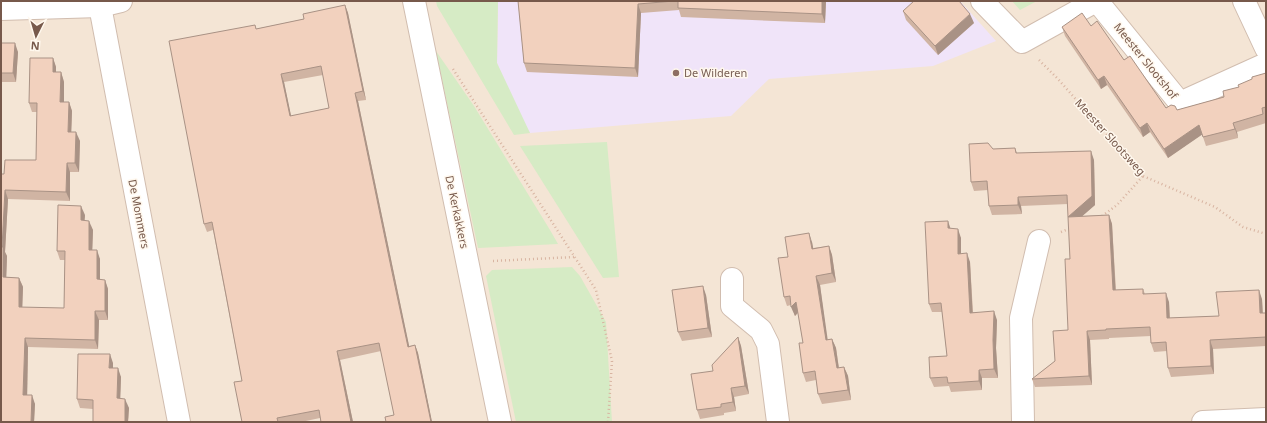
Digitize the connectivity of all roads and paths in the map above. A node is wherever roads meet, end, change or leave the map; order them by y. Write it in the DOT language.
graph roads {
  1 [pos="121,1"];
  2 [pos="414,1"];
  3 [pos="982,1"];
  4 [pos="1097,1"];
  5 [pos="1244,1"];
  6 [pos="100,6"];
  7 [pos="1,9"];
  8 [pos="1022,42"];
  9 [pos="1266,48"];
  10 [pos="423,50"];
  11 [pos="1266,64"];
  12 [pos="1143,176"];
  13 [pos="1101,218"];
  14 [pos="1073,228"];
  15 [pos="1266,234"];
  16 [pos="1039,241"];
  17 [pos="574,257"];
  18 [pos="467,262"];
  19 [pos="732,280"];
  20 [pos="1266,419"];
  21 [pos="179,422"];
  22 [pos="500,422"];
  23 [pos="608,422"];
  24 [pos="778,422"];
  25 [pos="1023,422"];
  26 [pos="1203,422"];
  1 -- 6 [label="street"];
  2 -- 10 [label="street, De Kerkakkers"];
  3 -- 8 [label="street"];
  4 -- 8 [label="street, Meester Slootshof"];
  4 -- 11 [label="street, Meester Slootshof"];
  5 -- 9 [label="street"];
  6 -- 7 [label="street"];
  6 -- 21 [label="street, De Mommers"];
  8 -- 12 [label="path, Meester Slootsweg"];
  10 -- 17 [label="path"];
  10 -- 18 [label="street, De Kerkakkers"];
  12 -- 13 [label="path"];
  12 -- 15 [label="path, Meester Slootsweg"];
  14 -- 16 [label="path"];
  16 -- 25 [label="street"];
  17 -- 18 [label="path"];
  17 -- 23 [label="path"];
  18 -- 22 [label="street, De Kerkakkers"];
  19 -- 24 [label="street"];
  20 -- 26 [label="street"];
}
